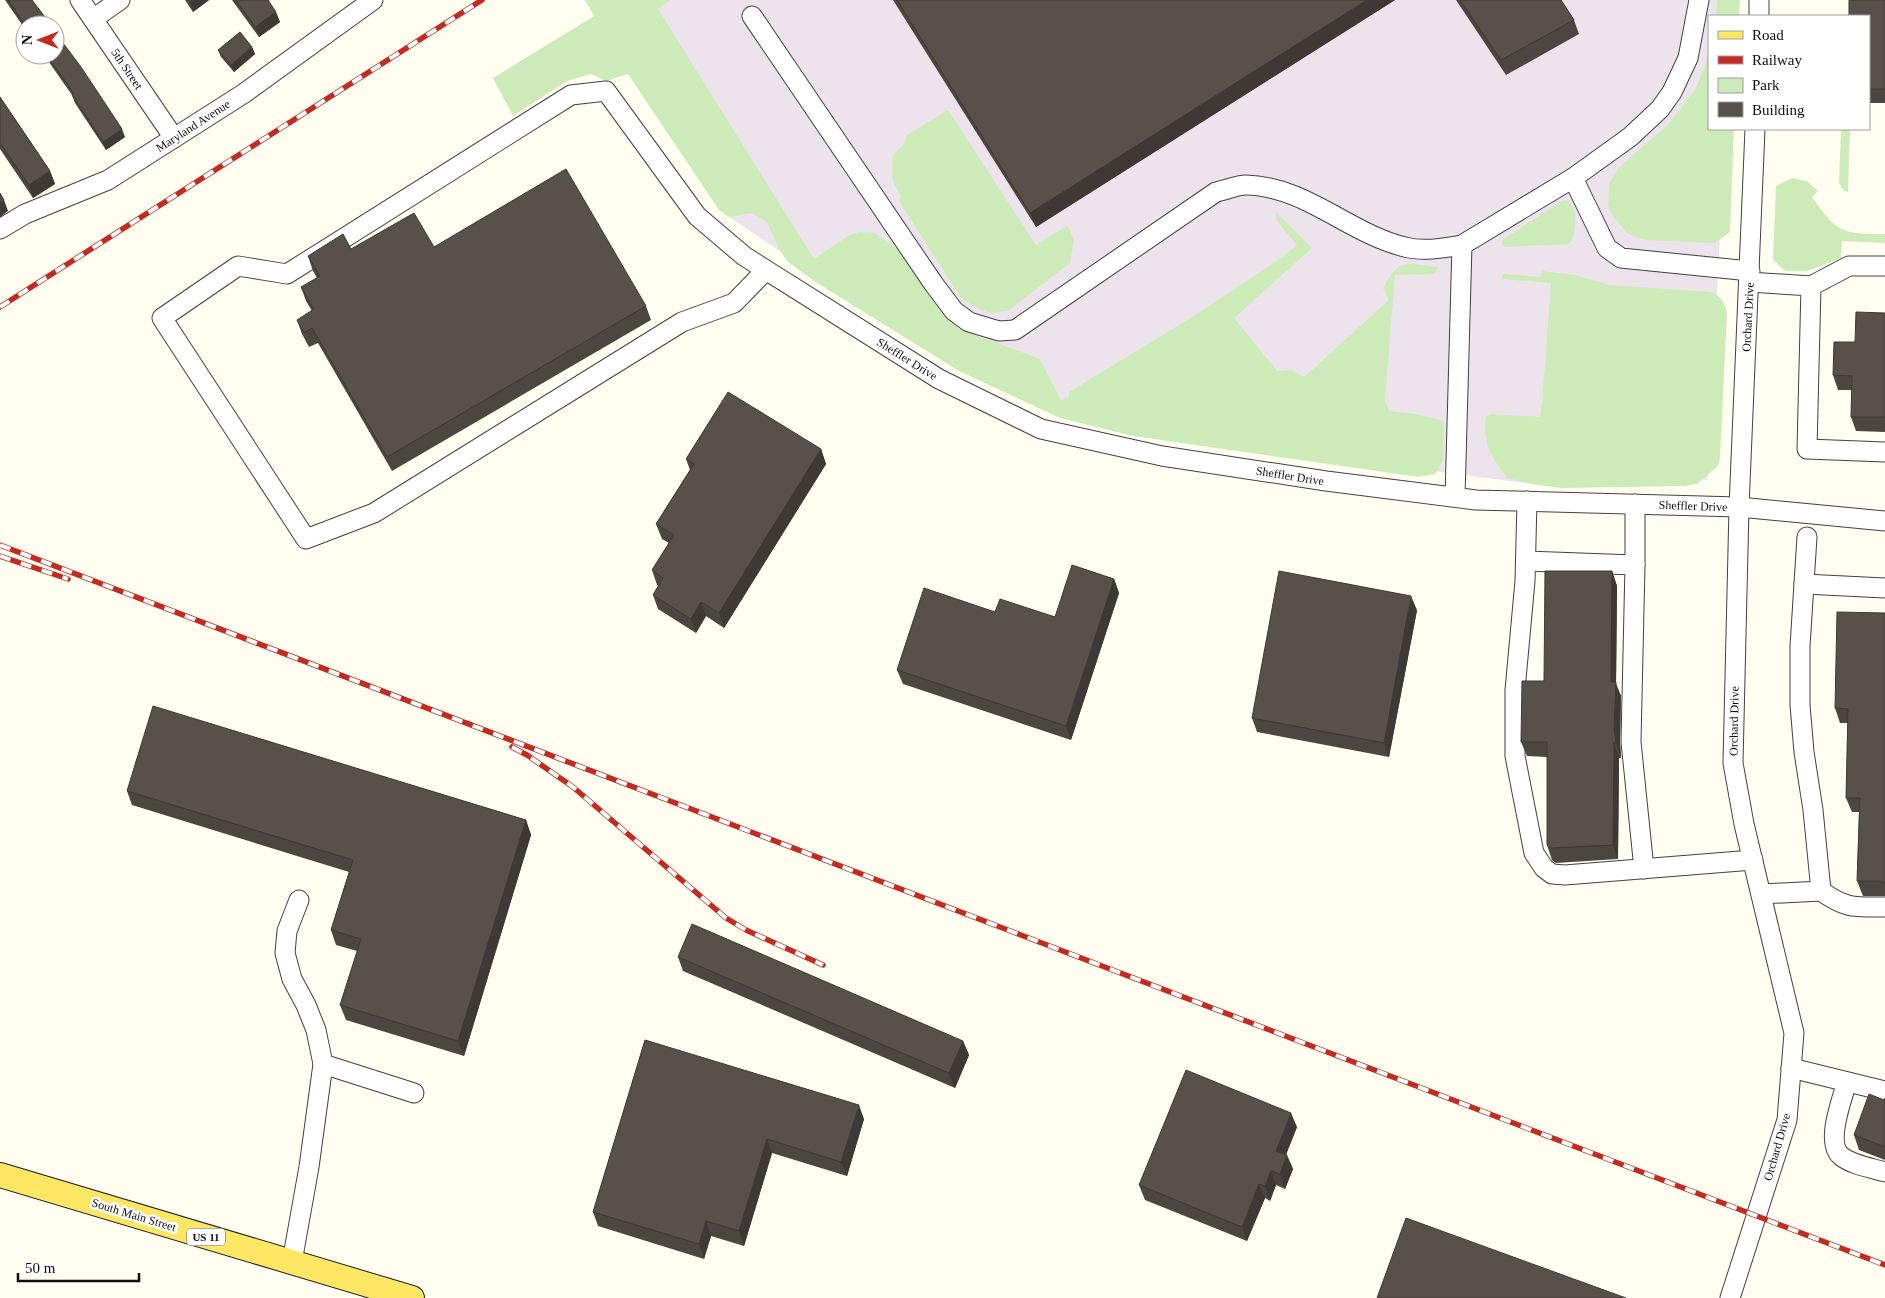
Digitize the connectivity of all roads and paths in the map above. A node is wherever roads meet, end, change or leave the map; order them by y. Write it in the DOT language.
graph roads {
  1 [pos="80,0"];
  2 [pos="120,0"];
  3 [pos="373,0"];
  4 [pos="1699,0"];
  5 [pos="1759,0"];
  6 [pos="1759,15"];
  7 [pos="752,16"];
  8 [pos="93,19"];
  9 [pos="1755,130"];
  10 [pos="174,138"];
  11 [pos="1573,178"];
  12 [pos="0,229"];
  13 [pos="1462,245"];
  14 [pos="1885,266"];
  15 [pos="766,270"];
  16 [pos="1750,276"];
  17 [pos="1811,286"];
  18 [pos="1885,452"];
  19 [pos="1455,497"];
  20 [pos="1527,501"];
  21 [pos="1635,504"];
  22 [pos="1739,507"];
  23 [pos="1885,522"];
  24 [pos="1807,537"];
  25 [pos="1526,562"];
  26 [pos="1635,565"];
  27 [pos="1804,584"];
  28 [pos="1885,588"];
  29 [pos="1753,860"];
  30 [pos="1644,869"];
  31 [pos="1821,891"];
  32 [pos="1761,894"];
  33 [pos="299,900"];
  34 [pos="1885,907"];
  35 [pos="323,1064"];
  36 [pos="1792,1068"];
  37 [pos="1847,1082"];
  38 [pos="1885,1091"];
  39 [pos="414,1093"];
  40 [pos="1885,1172"];
  41 [pos="0,1175"];
  42 [pos="292,1262"];
  43 [pos="412,1298"];
  44 [pos="1730,1298"];
  1 -- 8 [label="street, 5th Street"];
  2 -- 8 [label="street"];
  3 -- 10 [label="street, Maryland Avenue"];
  4 -- 11 [label="street"];
  5 -- 6 [label="street"];
  7 -- 13 [label="street"];
  8 -- 10 [label="street, 5th Street"];
  9 -- 16 [label="street, Orchard Drive"];
  10 -- 12 [label="street, Maryland Avenue"];
  11 -- 13 [label="street"];
  11 -- 16 [label="street"];
  13 -- 19 [label="street"];
  14 -- 17 [label="street"];
  15 -- 15 [label="street, Sheffler Drive"];
  15 -- 19 [label="street, Sheffler Drive"];
  16 -- 17 [label="street"];
  16 -- 22 [label="street, Orchard Drive"];
  17 -- 18 [label="street"];
  19 -- 20 [label="street, Sheffler Drive"];
  20 -- 21 [label="street, Sheffler Drive"];
  20 -- 25 [label="street"];
  21 -- 22 [label="street, Sheffler Drive"];
  21 -- 26 [label="street"];
  22 -- 23 [label="street, Sheffler Drive"];
  22 -- 29 [label="street, Orchard Drive"];
  24 -- 27 [label="street"];
  25 -- 26 [label="street"];
  25 -- 30 [label="street"];
  26 -- 30 [label="street"];
  27 -- 28 [label="street"];
  27 -- 31 [label="street"];
  29 -- 30 [label="street"];
  29 -- 32 [label="street, Orchard Drive"];
  31 -- 32 [label="street"];
  31 -- 34 [label="street"];
  32 -- 36 [label="street, Orchard Drive"];
  33 -- 35 [label="street"];
  35 -- 39 [label="street"];
  35 -- 42 [label="street"];
  36 -- 37 [label="street"];
  36 -- 44 [label="street, Orchard Drive"];
  37 -- 38 [label="street"];
  37 -- 40 [label="street"];
  41 -- 42 [label="main road, South Main Street / US 11"];
  42 -- 43 [label="main road, South Main Street / US 11"];
}
